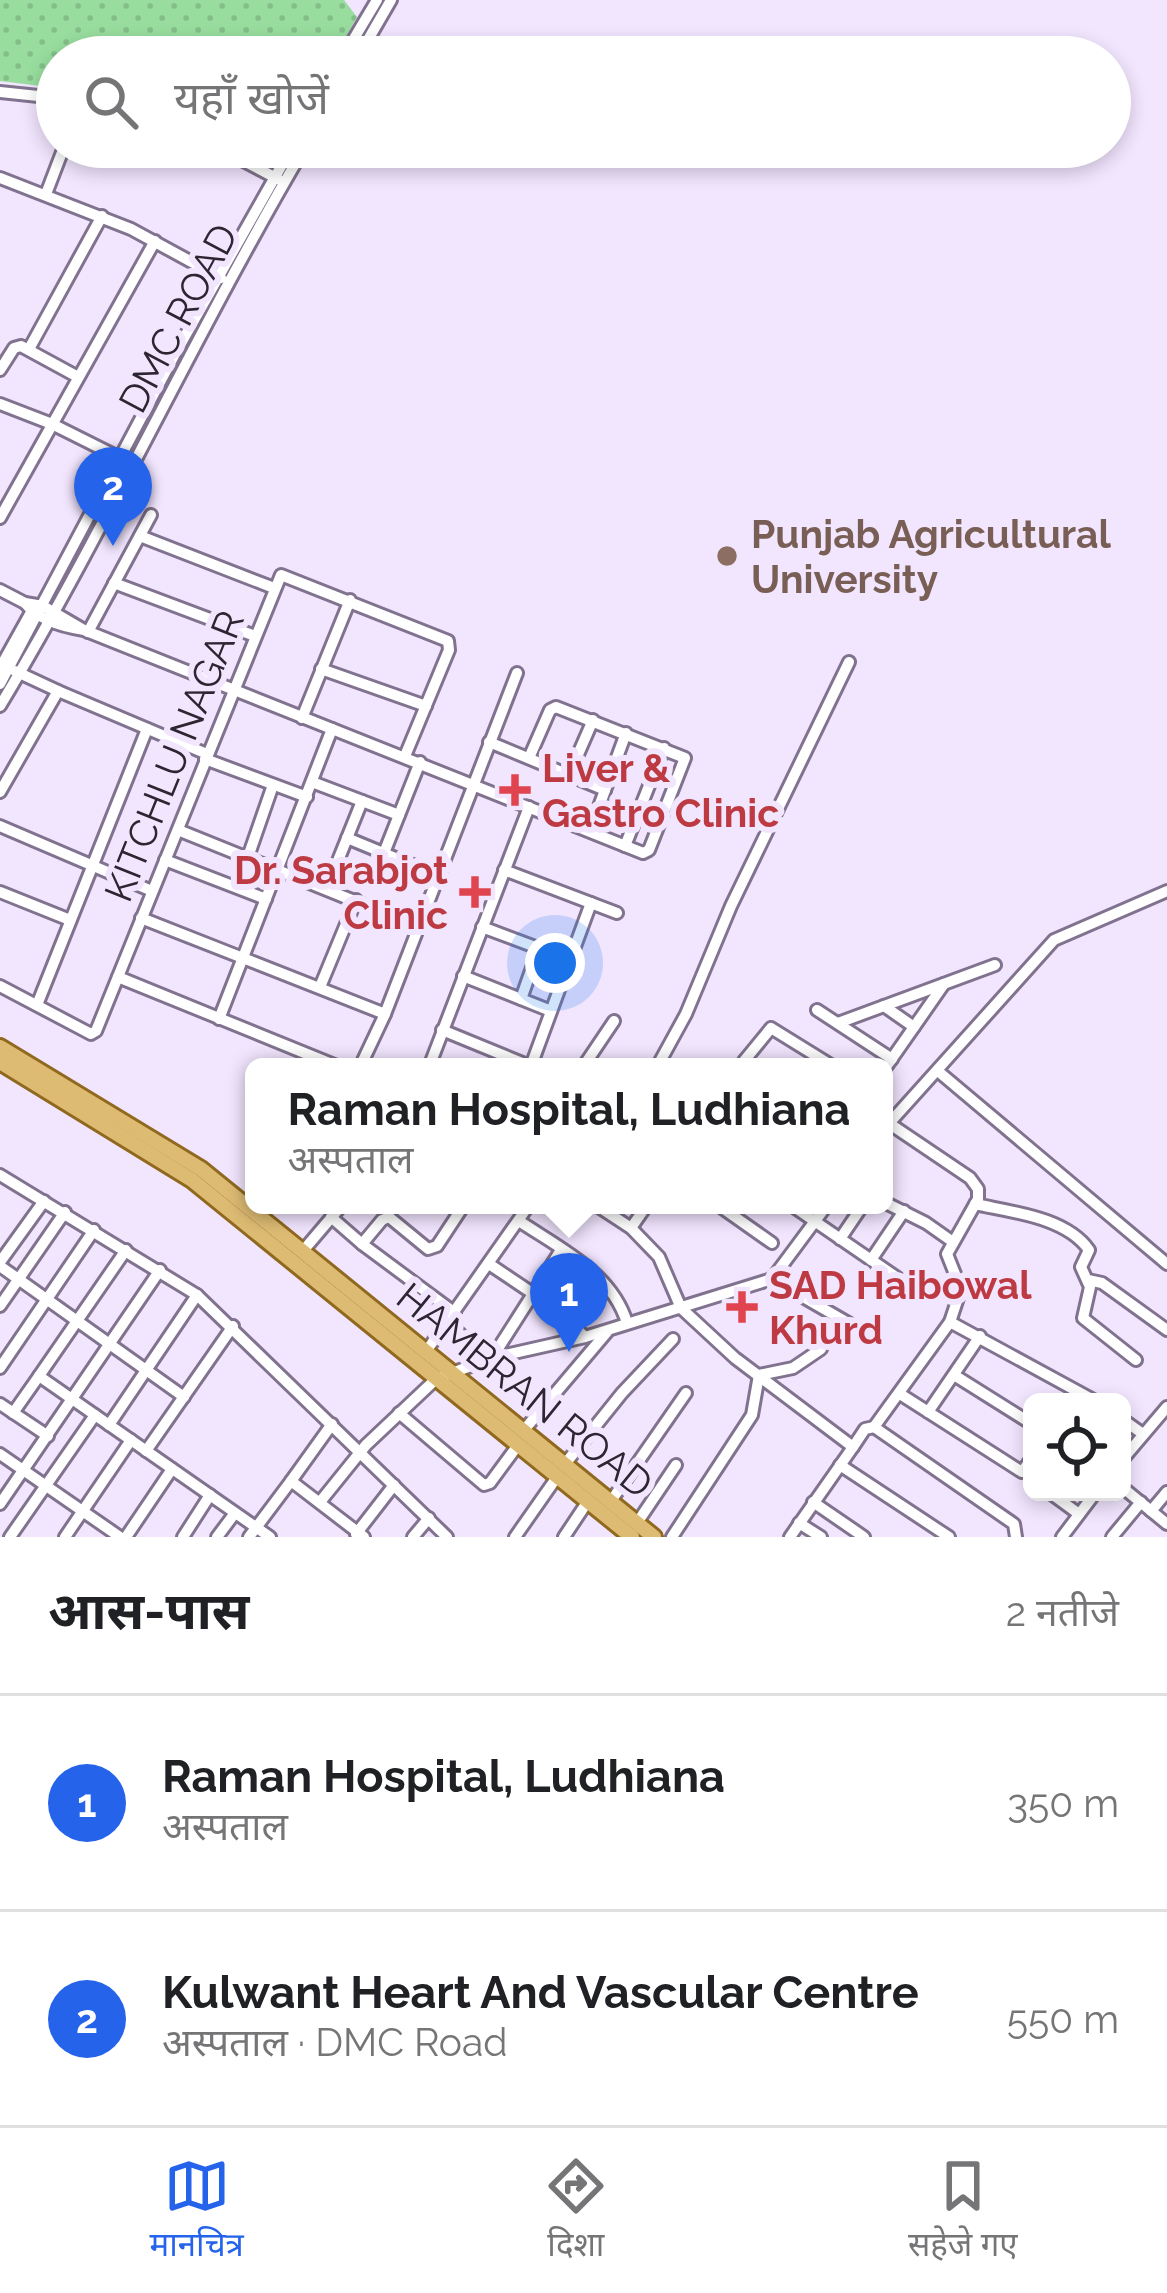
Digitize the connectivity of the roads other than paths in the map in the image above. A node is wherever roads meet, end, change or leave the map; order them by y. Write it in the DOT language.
graph roads {
  1 [pos="377,0"];
  2 [pos="390,0"];
  3 [pos="356,36"];
  4 [pos="370,36"];
  5 [pos="0,92"];
  6 [pos="36,96"];
  7 [pos="56,168"];
  8 [pos="257,168"];
  9 [pos="284,168"];
  10 [pos="289,168"];
  11 [pos="0,178"];
  12 [pos="280,180"];
  13 [pos="46,194"];
  14 [pos="102,216"];
  15 [pos="155,241"];
  16 [pos="224,279"];
  17 [pos="28,349"];
  18 [pos="0,370"];
  19 [pos="78,377"];
  20 [pos="0,404"];
  21 [pos="52,424"];
  22 [pos="128,462"];
  23 [pos="0,482"];
  24 [pos="15,490"];
  25 [pos="152,515"];
  26 [pos="0,518"];
  27 [pos="140,536"];
  28 [pos="114,583"];
  29 [pos="274,588"];
  30 [pos="0,590"];
  31 [pos="350,600"];
  32 [pos="40,610"];
  33 [pos="86,631"];
  34 [pos="255,635"];
  35 [pos="849,662"];
  36 [pos="322,669"];
  37 [pos="9,670"];
  38 [pos="517,673"];
  39 [pos="0,684"];
  40 [pos="233,689"];
  41 [pos="58,691"];
  42 [pos="0,706"];
  43 [pos="426,706"];
  44 [pos="302,718"];
  45 [pos="593,720"];
  46 [pos="146,729"];
  47 [pos="332,729"];
  48 [pos="626,733"];
  49 [pos="489,742"];
  50 [pos="664,748"];
  51 [pos="405,756"];
  52 [pos="206,757"];
  53 [pos="529,758"];
  54 [pos="420,762"];
  55 [pos="569,775"];
  56 [pos="312,782"];
  57 [pos="473,783"];
  58 [pos="273,785"];
  59 [pos="605,790"];
  60 [pos="0,792"];
  61 [pos="307,797"];
  62 [pos="362,801"];
  63 [pos="529,806"];
  64 [pos="399,815"];
  65 [pos="0,826"];
  66 [pos="178,830"];
  67 [pos="590,831"];
  68 [pos="347,838"];
  69 [pos="626,846"];
  70 [pos="384,853"];
  71 [pos="248,857"];
  72 [pos="166,860"];
  73 [pos="92,866"];
  74 [pos="278,869"];
  75 [pos="504,869"];
  76 [pos="439,875"];
  77 [pos="327,888"];
  78 [pos="152,891"];
  79 [pos="1167,891"];
  80 [pos="3,893"];
  81 [pos="266,899"];
  82 [pos="356,900"];
  83 [pos="591,903"];
  84 [pos="0,908"];
  85 [pos="617,914"];
  86 [pos="141,918"];
  87 [pos="70,920"];
  88 [pos="419,927"];
  89 [pos="482,927"];
  90 [pos="539,948"];
  91 [pos="245,957"];
  92 [pos="570,960"];
  93 [pos="995,965"];
  94 [pos="463,976"];
  95 [pos="118,977"];
  96 [pos="944,984"];
  97 [pos="0,986"];
  98 [pos="320,987"];
  99 [pos="521,1000"];
  100 [pos="37,1005"];
  101 [pos="884,1006"];
  102 [pos="817,1010"];
  103 [pos="551,1012"];
  104 [pos="386,1014"];
  105 [pos="219,1019"];
  106 [pos="614,1021"];
  107 [pos="838,1023"];
  108 [pos="914,1027"];
  109 [pos="442,1030"];
  110 [pos="0,1047"];
  111 [pos="317,1058"];
  112 [pos="364,1058"];
  113 [pos="432,1058"];
  114 [pos="510,1058"];
  115 [pos="535,1058"];
  116 [pos="589,1058"];
  117 [pos="662,1058"];
  118 [pos="751,1058"];
  119 [pos="819,1058"];
  120 [pos="890,1058"];
  121 [pos="893,1058"];
  122 [pos="0,1062"];
  123 [pos="939,1072"];
  124 [pos="893,1120"];
  125 [pos="893,1130"];
  126 [pos="0,1176"];
  127 [pos="44,1201"];
  128 [pos="244,1204"];
  129 [pos="975,1204"];
  130 [pos="893,1206"];
  131 [pos="904,1211"];
  132 [pos="64,1212"];
  133 [pos="256,1214"];
  134 [pos="256,1214"];
  135 [pos="334,1214"];
  136 [pos="458,1214"];
  137 [pos="523,1214"];
  138 [pos="610,1214"];
  139 [pos="640,1214"];
  140 [pos="731,1214"];
  141 [pos="805,1214"];
  142 [pos="821,1214"];
  143 [pos="857,1214"];
  144 [pos="331,1217"];
  145 [pos="519,1221"];
  146 [pos="816,1222"];
  147 [pos="631,1228"];
  148 [pos="94,1230"];
  149 [pos="840,1239"];
  150 [pos="953,1242"];
  151 [pos="772,1243"];
  152 [pos="362,1244"];
  153 [pos="126,1250"];
  154 [pos="561,1250"];
  155 [pos="302,1252"];
  156 [pos="871,1260"];
  157 [pos="0,1264"];
  158 [pos="489,1264"];
  159 [pos="1167,1264"];
  160 [pos="160,1270"];
  161 [pos="20,1279"];
  162 [pos="772,1279"];
  163 [pos="899,1279"];
  164 [pos="1088,1280"];
  165 [pos="532,1292"];
  166 [pos="197,1295"];
  167 [pos="49,1300"];
  168 [pos="0,1306"];
  169 [pos="681,1308"];
  170 [pos="452,1318"];
  171 [pos="79,1320"];
  172 [pos="950,1322"];
  173 [pos="628,1323"];
  174 [pos="233,1326"];
  175 [pos="610,1329"];
  176 [pos="1167,1330"];
  177 [pos="862,1331"];
  178 [pos="980,1336"];
  179 [pos="585,1337"];
  180 [pos="673,1339"];
  181 [pos="110,1343"];
  182 [pos="820,1349"];
  183 [pos="425,1352"];
  184 [pos="489,1358"];
  185 [pos="1136,1360"];
  186 [pos="0,1368"];
  187 [pos="147,1370"];
  188 [pos="443,1375"];
  189 [pos="954,1375"];
  190 [pos="39,1376"];
  191 [pos="759,1376"];
  192 [pos="686,1393"];
  193 [pos="1073,1393"];
  194 [pos="900,1394"];
  195 [pos="184,1397"];
  196 [pos="72,1400"];
  197 [pos="0,1404"];
  198 [pos="1167,1407"];
  199 [pos="928,1412"];
  200 [pos="14,1413"];
  201 [pos="399,1413"];
  202 [pos="95,1415"];
  203 [pos="1023,1418"];
  204 [pos="332,1424"];
  205 [pos="109,1425"];
  206 [pos="1131,1426"];
  207 [pos="874,1427"];
  208 [pos="1143,1435"];
  209 [pos="48,1436"];
  210 [pos="521,1438"];
  211 [pos="131,1441"];
  212 [pos="853,1447"];
  213 [pos="363,1449"];
  214 [pos="1131,1449"];
  215 [pos="146,1450"];
  216 [pos="0,1454"];
  217 [pos="676,1465"];
  218 [pos="840,1465"];
  219 [pos="172,1469"];
  220 [pos="23,1470"];
  221 [pos="561,1471"];
  222 [pos="1023,1473"];
  223 [pos="291,1481"];
  224 [pos="394,1485"];
  225 [pos="46,1486"];
  226 [pos="1167,1492"];
  227 [pos="1131,1494"];
  228 [pos="210,1495"];
  229 [pos="588,1501"];
  230 [pos="1061,1501"];
  231 [pos="1089,1501"];
  232 [pos="320,1502"];
  233 [pos="611,1502"];
  234 [pos="813,1502"];
  235 [pos="0,1504"];
  236 [pos="1146,1506"];
  237 [pos="83,1511"];
  238 [pos="235,1513"];
  239 [pos="1079,1514"];
  240 [pos="428,1519"];
  241 [pos="799,1522"];
  242 [pos="1167,1526"];
  243 [pos="626,1531"];
  244 [pos="252,1532"];
  245 [pos="358,1535"];
  246 [pos="1064,1536"];
  247 [pos="10,1537"];
  248 [pos="65,1537"];
  249 [pos="123,1537"];
  250 [pos="183,1537"];
  251 [pos="217,1537"];
  252 [pos="270,1537"];
  253 [pos="413,1537"];
  254 [pos="447,1537"];
  255 [pos="515,1537"];
  256 [pos="563,1537"];
  257 [pos="654,1537"];
  258 [pos="672,1537"];
  259 [pos="790,1537"];
  260 [pos="821,1537"];
  261 [pos="864,1537"];
  262 [pos="949,1537"];
  263 [pos="1016,1537"];
  264 [pos="1112,1537"];
  265 [pos="1160,1537"];
  1 -- 3 [label="street"];
  2 -- 4 [label="street"];
  5 -- 6 [label="street"];
  7 -- 13 [label="street"];
  8 -- 12 [label="street"];
  9 -- 12 [label="street"];
  10 -- 12 [label="street"];
  11 -- 13 [label="street"];
  12 -- 16 [label="street, DMC ROAD"];
  13 -- 14 [label="street"];
  14 -- 15 [label="street"];
  14 -- 17 [label="street"];
  15 -- 16 [label="street"];
  15 -- 19 [label="street"];
  16 -- 22 [label="street, DMC ROAD"];
  17 -- 18 [label="street"];
  17 -- 19 [label="street"];
  19 -- 21 [label="street"];
  20 -- 21 [label="street"];
  21 -- 22 [label="street"];
  21 -- 24 [label="street"];
  22 -- 32 [label="street, DMC ROAD"];
  23 -- 24 [label="street"];
  24 -- 26 [label="street"];
  25 -- 27 [label="street"];
  27 -- 28 [label="street"];
  27 -- 29 [label="street"];
  28 -- 33 [label="street"];
  28 -- 34 [label="street"];
  29 -- 31 [label="street, KITCHLU NAGAR"];
  29 -- 34 [label="street, KITCHLU NAGAR"];
  30 -- 32 [label="street"];
  31 -- 36 [label="street"];
  31 -- 43 [label="street, KITCHLU NAGAR"];
  32 -- 33 [label="street"];
  32 -- 37 [label="street, DMC ROAD"];
  32 -- 37 [label="street"];
  33 -- 40 [label="street"];
  34 -- 40 [label="street, KITCHLU NAGAR"];
  35 -- 117 [label="street"];
  36 -- 43 [label="street"];
  36 -- 44 [label="street"];
  37 -- 39 [label="street"];
  37 -- 41 [label="street"];
  37 -- 42 [label="street, DMC ROAD"];
  38 -- 49 [label="street"];
  40 -- 44 [label="street"];
  40 -- 52 [label="street, KITCHLU NAGAR"];
  41 -- 46 [label="street"];
  41 -- 60 [label="street"];
  43 -- 51 [label="street"];
  44 -- 47 [label="street"];
  45 -- 48 [label="street"];
  45 -- 53 [label="street"];
  45 -- 55 [label="street"];
  46 -- 52 [label="street"];
  46 -- 73 [label="street"];
  47 -- 51 [label="street"];
  47 -- 56 [label="street"];
  48 -- 50 [label="street"];
  48 -- 59 [label="street"];
  49 -- 53 [label="street"];
  49 -- 57 [label="street"];
  50 -- 69 [label="street"];
  50 -- 69 [label="street"];
  51 -- 54 [label="street"];
  52 -- 58 [label="street"];
  52 -- 66 [label="street, KITCHLU NAGAR"];
  53 -- 55 [label="street"];
  54 -- 57 [label="street"];
  54 -- 64 [label="street"];
  55 -- 59 [label="street"];
  56 -- 61 [label="street"];
  56 -- 62 [label="street"];
  57 -- 63 [label="street"];
  57 -- 76 [label="street"];
  58 -- 61 [label="street"];
  58 -- 71 [label="street"];
  59 -- 67 [label="street"];
  61 -- 74 [label="street"];
  62 -- 64 [label="street"];
  62 -- 68 [label="street"];
  63 -- 67 [label="street"];
  63 -- 75 [label="street"];
  64 -- 70 [label="street"];
  65 -- 73 [label="street"];
  66 -- 71 [label="street"];
  66 -- 72 [label="street, KITCHLU NAGAR"];
  67 -- 69 [label="street"];
  68 -- 70 [label="street"];
  68 -- 77 [label="street"];
  70 -- 76 [label="street"];
  71 -- 74 [label="street"];
  72 -- 78 [label="street, KITCHLU NAGAR"];
  72 -- 81 [label="street"];
  73 -- 78 [label="street"];
  73 -- 87 [label="street"];
  74 -- 77 [label="street"];
  74 -- 81 [label="street"];
  75 -- 83 [label="street"];
  75 -- 89 [label="street"];
  76 -- 88 [label="street"];
  77 -- 82 [label="street"];
  78 -- 86 [label="street, KITCHLU NAGAR"];
  79 -- 123 [label="street"];
  80 -- 84 [label="street"];
  80 -- 87 [label="street"];
  81 -- 91 [label="street"];
  82 -- 88 [label="street"];
  82 -- 98 [label="street"];
  83 -- 85 [label="street"];
  83 -- 92 [label="street"];
  86 -- 91 [label="street"];
  86 -- 95 [label="street, KITCHLU NAGAR"];
  87 -- 100 [label="street"];
  88 -- 104 [label="street"];
  89 -- 90 [label="street"];
  89 -- 94 [label="street"];
  90 -- 92 [label="street"];
  90 -- 99 [label="street"];
  91 -- 98 [label="street"];
  91 -- 105 [label="street"];
  92 -- 103 [label="street"];
  93 -- 96 [label="street"];
  94 -- 99 [label="street"];
  94 -- 109 [label="street"];
  95 -- 100 [label="street, KITCHLU NAGAR"];
  95 -- 105 [label="street"];
  96 -- 101 [label="street"];
  96 -- 108 [label="street"];
  97 -- 100 [label="street, KITCHLU NAGAR"];
  98 -- 104 [label="street"];
  99 -- 103 [label="street"];
  101 -- 107 [label="street"];
  101 -- 108 [label="street"];
  102 -- 107 [label="street"];
  103 -- 115 [label="street"];
  104 -- 112 [label="street"];
  105 -- 111 [label="street"];
  106 -- 116 [label="street"];
  107 -- 120 [label="street"];
  108 -- 121 [label="street"];
  109 -- 113 [label="street"];
  109 -- 114 [label="street"];
  110 -- 128 [label="main road, HAMBRAN ROAD"];
  118 -- 119 [label="street"];
  122 -- 128 [label="main road, HAMBRAN ROAD"];
  123 -- 124 [label="street"];
  123 -- 159 [label="street"];
  125 -- 129 [label="street"];
  126 -- 127 [label="street"];
  127 -- 132 [label="street"];
  127 -- 157 [label="street"];
  129 -- 150 [label="street"];
  129 -- 164 [label="street"];
  130 -- 131 [label="street"];
  131 -- 150 [label="street"];
  131 -- 156 [label="street"];
  132 -- 148 [label="street"];
  132 -- 161 [label="street"];
  133 -- 155 [label="main road, HAMBRAN ROAD"];
  134 -- 188 [label="main road, HAMBRAN ROAD"];
  135 -- 144 [label="street"];
  136 -- 152 [label="street"];
  137 -- 145 [label="street"];
  138 -- 147 [label="street"];
  139 -- 147 [label="street"];
  140 -- 151 [label="street"];
  141 -- 146 [label="street"];
  142 -- 146 [label="street"];
  143 -- 149 [label="street"];
  144 -- 152 [label="street"];
  144 -- 155 [label="street"];
  145 -- 154 [label="street"];
  145 -- 158 [label="street"];
  146 -- 149 [label="street"];
  146 -- 162 [label="street"];
  147 -- 169 [label="street"];
  148 -- 153 [label="street"];
  148 -- 167 [label="street"];
  149 -- 156 [label="street"];
  150 -- 172 [label="street"];
  152 -- 170 [label="street"];
  153 -- 160 [label="street"];
  153 -- 171 [label="street"];
  154 -- 165 [label="street"];
  154 -- 173 [label="street"];
  155 -- 183 [label="main road, HAMBRAN ROAD"];
  156 -- 163 [label="street"];
  157 -- 161 [label="street"];
  158 -- 165 [label="street"];
  158 -- 170 [label="street"];
  160 -- 166 [label="street"];
  160 -- 181 [label="street"];
  161 -- 167 [label="street"];
  161 -- 168 [label="street"];
  162 -- 169 [label="street"];
  162 -- 177 [label="street"];
  164 -- 176 [label="street"];
  164 -- 185 [label="street"];
  165 -- 179 [label="street"];
  165 -- 184 [label="street"];
  166 -- 174 [label="street"];
  166 -- 187 [label="street"];
  167 -- 171 [label="street"];
  167 -- 186 [label="street"];
  169 -- 173 [label="street"];
  169 -- 191 [label="street"];
  170 -- 183 [label="street"];
  170 -- 184 [label="street"];
  171 -- 181 [label="street"];
  171 -- 190 [label="street"];
  172 -- 178 [label="street"];
  172 -- 194 [label="street"];
  173 -- 175 [label="street"];
  174 -- 195 [label="street"];
  174 -- 204 [label="street"];
  175 -- 179 [label="street"];
  175 -- 210 [label="street"];
  178 -- 189 [label="street"];
  178 -- 193 [label="street"];
  179 -- 184 [label="street"];
  180 -- 221 [label="street"];
  181 -- 187 [label="street"];
  181 -- 196 [label="street"];
  182 -- 191 [label="street"];
  183 -- 188 [label="main road, HAMBRAN ROAD"];
  184 -- 188 [label="street"];
  187 -- 195 [label="street"];
  187 -- 205 [label="street"];
  188 -- 201 [label="street"];
  188 -- 210 [label="main road, HAMBRAN ROAD"];
  189 -- 199 [label="street"];
  189 -- 203 [label="street"];
  190 -- 196 [label="street"];
  190 -- 200 [label="street"];
  191 -- 212 [label="street"];
  191 -- 258 [label="street"];
  192 -- 233 [label="street"];
  194 -- 199 [label="street"];
  194 -- 207 [label="street"];
  195 -- 215 [label="street"];
  196 -- 202 [label="street"];
  196 -- 209 [label="street"];
  197 -- 200 [label="street"];
  198 -- 208 [label="street"];
  199 -- 222 [label="street"];
  200 -- 209 [label="street"];
  201 -- 210 [label="street"];
  201 -- 213 [label="street"];
  202 -- 205 [label="street"];
  202 -- 225 [label="street"];
  204 -- 213 [label="street"];
  204 -- 223 [label="street"];
  205 -- 211 [label="street"];
  206 -- 208 [label="street"];
  207 -- 212 [label="street"];
  207 -- 263 [label="street"];
  208 -- 214 [label="street"];
  209 -- 220 [label="street"];
  210 -- 221 [label="main road, HAMBRAN ROAD"];
  211 -- 215 [label="street"];
  211 -- 237 [label="street"];
  212 -- 218 [label="street"];
  213 -- 224 [label="street"];
  213 -- 232 [label="street"];
  215 -- 219 [label="street"];
  216 -- 220 [label="street"];
  217 -- 243 [label="street"];
  218 -- 234 [label="street"];
  218 -- 262 [label="street"];
  219 -- 228 [label="street"];
  219 -- 249 [label="street"];
  220 -- 225 [label="street"];
  220 -- 235 [label="street"];
  221 -- 229 [label="main road, HAMBRAN ROAD"];
  221 -- 233 [label="main road, HAMBRAN ROAD"];
  221 -- 255 [label="street"];
  223 -- 232 [label="street"];
  223 -- 244 [label="street"];
  224 -- 240 [label="street"];
  224 -- 245 [label="street"];
  225 -- 237 [label="street"];
  225 -- 247 [label="street"];
  226 -- 236 [label="street"];
  227 -- 236 [label="street"];
  228 -- 238 [label="street"];
  228 -- 250 [label="street"];
  229 -- 243 [label="main road, HAMBRAN ROAD"];
  229 -- 256 [label="street"];
  230 -- 239 [label="street"];
  231 -- 239 [label="street"];
  232 -- 245 [label="street"];
  233 -- 243 [label="main road, HAMBRAN ROAD"];
  234 -- 241 [label="street"];
  234 -- 261 [label="street"];
  236 -- 242 [label="street"];
  236 -- 264 [label="street"];
  237 -- 248 [label="street"];
  237 -- 249 [label="street"];
  238 -- 244 [label="street"];
  238 -- 251 [label="street"];
  239 -- 246 [label="street"];
  240 -- 253 [label="street"];
  240 -- 254 [label="street"];
  241 -- 259 [label="street"];
  241 -- 260 [label="street"];
  242 -- 265 [label="street"];
  243 -- 257 [label="main road, HAMBRAN ROAD"];
  244 -- 252 [label="street"];
}
